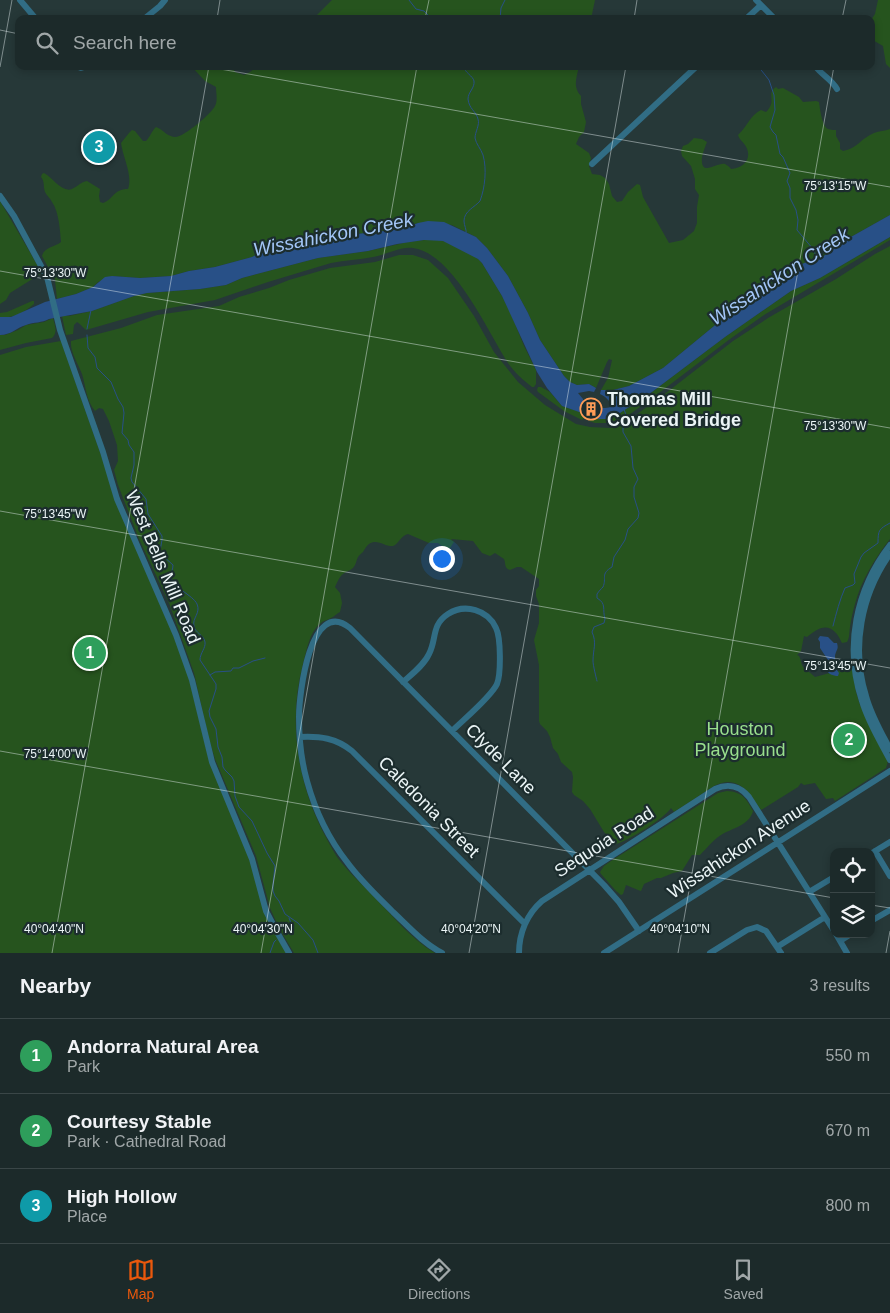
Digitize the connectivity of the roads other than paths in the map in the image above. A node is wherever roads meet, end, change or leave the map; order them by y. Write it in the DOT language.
graph roads {
  1 [pos="20,0"];
  2 [pos="165,0"];
  3 [pos="758,3"];
  4 [pos="33,15"];
  5 [pos="149,15"];
  6 [pos="749,15"];
  7 [pos="771,15"];
  8 [pos="693,70"];
  9 [pos="818,70"];
  10 [pos="837,89"];
  11 [pos="592,164"];
  12 [pos="0,196"];
  13 [pos="890,545"];
  14 [pos="890,554"];
  15 [pos="403,682"];
  16 [pos="452,731"];
  17 [pos="300,737"];
  18 [pos="890,749"];
  19 [pos="890,760"];
  20 [pos="890,771"];
  21 [pos="778,842"];
  22 [pos="890,842"];
  23 [pos="875,851"];
  24 [pos="875,855"];
  25 [pos="589,870"];
  26 [pos="890,876"];
  27 [pos="830,879"];
  28 [pos="809,892"];
  29 [pos="890,910"];
  30 [pos="824,917"];
  31 [pos="875,919"];
  32 [pos="525,924"];
  33 [pos="830,926"];
  34 [pos="639,931"];
  35 [pos="838,938"];
  36 [pos="844,938"];
  37 [pos="840,941"];
  38 [pos="777,947"];
  39 [pos="289,953"];
  40 [pos="442,953"];
  41 [pos="519,953"];
  42 [pos="604,953"];
  43 [pos="710,953"];
  44 [pos="781,953"];
  45 [pos="848,953"];
  1 -- 4 [label="street"];
  2 -- 5 [label="street"];
  3 -- 6 [label="street"];
  3 -- 7 [label="street"];
  8 -- 11 [label="street"];
  9 -- 10 [label="street"];
  12 -- 39 [label="street, West Bells Mill Road"];
  13 -- 19 [label="street"];
  14 -- 18 [label="street"];
  15 -- 16 [label="street, Clyde Lane"];
  15 -- 16 [label="street"];
  15 -- 17 [label="street, Clyde Lane"];
  16 -- 25 [label="street, Clyde Lane"];
  17 -- 32 [label="street, Caledonia Street"];
  17 -- 40 [label="street"];
  20 -- 21 [label="street, Wissahickon Avenue"];
  21 -- 25 [label="street, Sequoia Road"];
  21 -- 28 [label="street"];
  21 -- 34 [label="street, Wissahickon Avenue"];
  22 -- 23 [label="street"];
  24 -- 26 [label="street"];
  25 -- 32 [label="street, Sequoia Road"];
  25 -- 34 [label="street, Clyde Lane"];
  27 -- 28 [label="street"];
  28 -- 30 [label="street"];
  29 -- 31 [label="street"];
  30 -- 33 [label="street"];
  30 -- 38 [label="street"];
  32 -- 41 [label="street, Sequoia Road"];
  34 -- 42 [label="street, Wissahickon Avenue"];
  35 -- 37 [label="street"];
  36 -- 37 [label="street"];
  37 -- 45 [label="street"];
  38 -- 43 [label="street"];
  38 -- 44 [label="street"];
}
